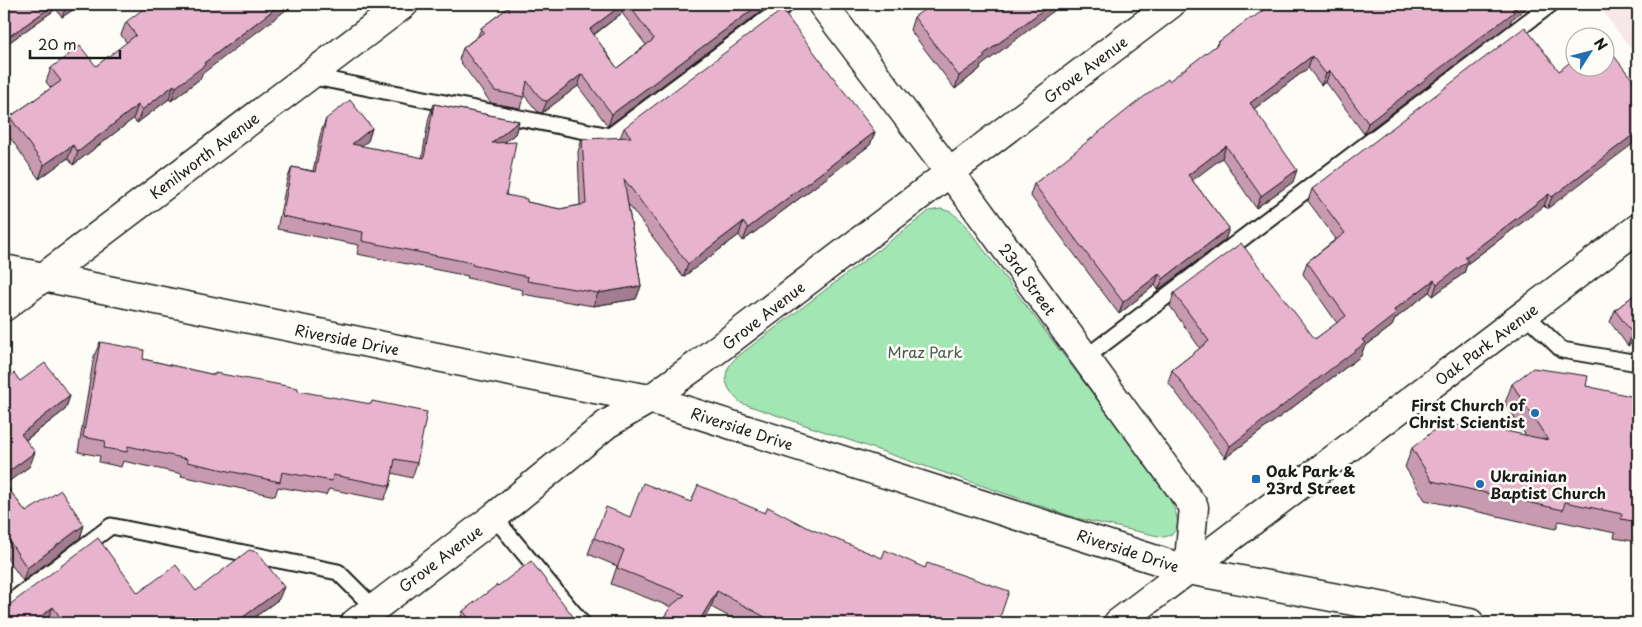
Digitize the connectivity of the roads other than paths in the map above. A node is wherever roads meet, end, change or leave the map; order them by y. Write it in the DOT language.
graph roads {
  1 [pos="404,4"];
  2 [pos="788,4"];
  3 [pos="822,4"];
  4 [pos="1171,4"];
  5 [pos="1551,4"];
  6 [pos="309,76"];
  7 [pos="950,172"];
  8 [pos="1638,228"];
  9 [pos="4,269"];
  10 [pos="44,277"];
  11 [pos="4,307"];
  12 [pos="1525,314"];
  13 [pos="1085,358"];
  14 [pos="1638,363"];
  15 [pos="650,399"];
  16 [pos="494,517"];
  17 [pos="1188,570"];
  18 [pos="4,607"];
  19 [pos="364,616"];
  20 [pos="582,623"];
  21 [pos="1118,623"];
  22 [pos="1470,623"];
  1 -- 6 [label="street, Kenilworth Avenue"];
  2 -- 6 [label="lane"];
  3 -- 7 [label="street, 23rd Street"];
  4 -- 7 [label="street, Grove Avenue"];
  5 -- 13 [label="lane"];
  6 -- 10 [label="street, Kenilworth Avenue"];
  7 -- 13 [label="street, 23rd Street"];
  7 -- 15 [label="street, Grove Avenue"];
  8 -- 12 [label="street, Oak Park Avenue"];
  9 -- 10 [label="street, Riverside Drive"];
  10 -- 11 [label="street, Kenilworth Avenue"];
  10 -- 15 [label="street, Riverside Drive"];
  12 -- 14 [label="lane"];
  12 -- 17 [label="street, Oak Park Avenue"];
  13 -- 17 [label="street, 23rd Street"];
  15 -- 16 [label="street, Grove Avenue"];
  15 -- 17 [label="street, Riverside Drive"];
  16 -- 19 [label="street, Grove Avenue"];
  16 -- 20 [label="lane"];
  17 -- 21 [label="street, Oak Park Avenue"];
  17 -- 22 [label="street, Riverside Drive"];
  18 -- 19 [label="lane"];
}
